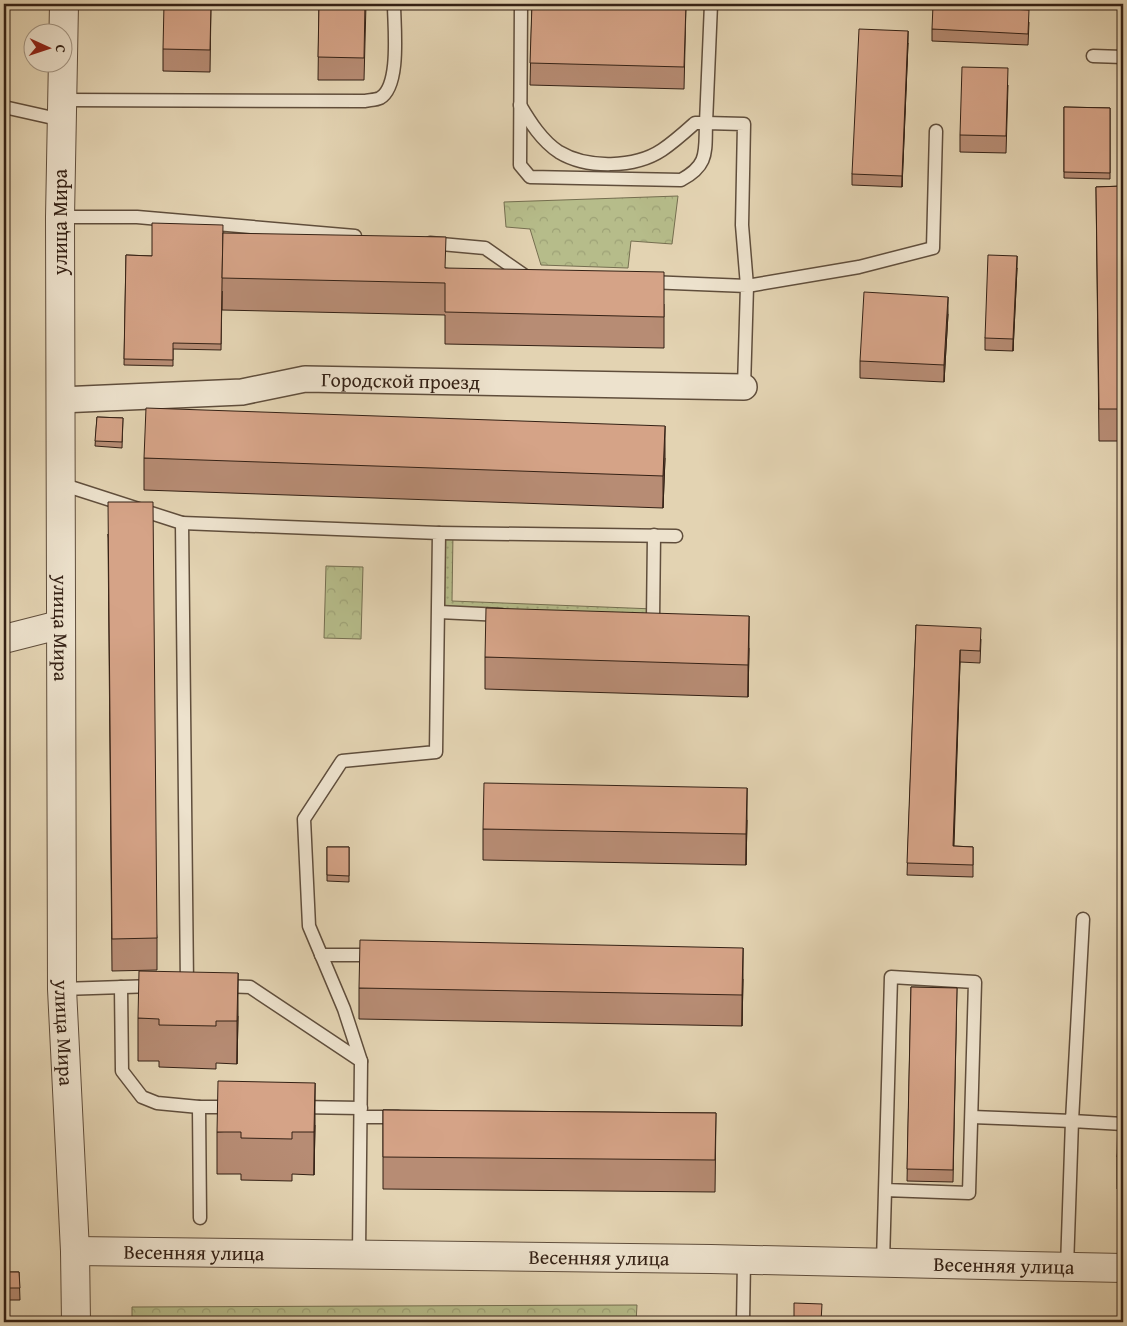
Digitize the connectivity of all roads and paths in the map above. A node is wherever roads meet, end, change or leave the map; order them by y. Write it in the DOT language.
graph roads {
  1 [pos="64,4"];
  2 [pos="394,4"];
  3 [pos="521,4"];
  4 [pos="711,4"];
  5 [pos="1093,56"];
  6 [pos="1123,56"];
  7 [pos="520,105"];
  8 [pos="4,107"];
  9 [pos="62,110"];
  10 [pos="706,123"];
  11 [pos="936,131"];
  12 [pos="60,217"];
  13 [pos="366,237"];
  14 [pos="416,242"];
  15 [pos="546,278"];
  16 [pos="635,282"];
  17 [pos="747,286"];
  18 [pos="744,386"];
  19 [pos="60,400"];
  20 [pos="61,484"];
  21 [pos="182,523"];
  22 [pos="440,533"];
  23 [pos="654,536"];
  24 [pos="676,536"];
  25 [pos="439,612"];
  26 [pos="517,615"];
  27 [pos="653,620"];
  28 [pos="59,625"];
  29 [pos="4,639"];
  30 [pos="1083,919"];
  31 [pos="321,955"];
  32 [pos="387,955"];
  33 [pos="177,986"];
  34 [pos="121,987"];
  35 [pos="62,989"];
  36 [pos="361,1061"];
  37 [pos="199,1107"];
  38 [pos="247,1107"];
  39 [pos="285,1107"];
  40 [pos="361,1112"];
  41 [pos="407,1117"];
  42 [pos="972,1117"];
  43 [pos="1072,1122"];
  44 [pos="1123,1124"];
  45 [pos="885,1190"];
  46 [pos="200,1218"];
  47 [pos="75,1250"];
  48 [pos="359,1253"];
  49 [pos="744,1260"];
  50 [pos="883,1262"];
  51 [pos="1067,1267"];
  52 [pos="1123,1268"];
  53 [pos="76,1322"];
  54 [pos="743,1322"];
  1 -- 9 [label="street, улица Мира"];
  2 -- 9 [label="lane"];
  3 -- 7 [label="lane"];
  4 -- 10 [label="lane"];
  5 -- 6 [label="lane"];
  7 -- 10 [label="lane"];
  7 -- 10 [label="lane"];
  8 -- 9 [label="lane"];
  9 -- 12 [label="street, улица Мира"];
  10 -- 17 [label="lane"];
  11 -- 17 [label="lane"];
  12 -- 13 [label="lane"];
  12 -- 19 [label="street, улица Мира"];
  14 -- 15 [label="lane"];
  16 -- 17 [label="lane"];
  17 -- 18 [label="lane"];
  18 -- 19 [label="street, Городской проезд"];
  19 -- 20 [label="street, улица Мира"];
  20 -- 21 [label="lane"];
  20 -- 28 [label="street, улица Мира"];
  21 -- 22 [label="lane"];
  21 -- 33 [label="lane"];
  22 -- 23 [label="lane"];
  22 -- 25 [label="lane"];
  23 -- 24 [label="lane"];
  23 -- 27 [label="lane"];
  25 -- 26 [label="lane"];
  25 -- 31 [label="lane"];
  28 -- 29 [label="street"];
  28 -- 35 [label="street, улица Мира"];
  30 -- 43 [label="lane"];
  31 -- 32 [label="lane"];
  31 -- 36 [label="lane"];
  33 -- 34 [label="lane"];
  33 -- 36 [label="lane"];
  34 -- 35 [label="lane"];
  34 -- 37 [label="lane"];
  35 -- 47 [label="street, улица Мира"];
  36 -- 40 [label="lane"];
  37 -- 38 [label="lane"];
  37 -- 46 [label="lane"];
  39 -- 40 [label="lane"];
  40 -- 41 [label="lane"];
  40 -- 48 [label="lane"];
  42 -- 43 [label="lane"];
  42 -- 45 [label="lane"];
  42 -- 45 [label="lane"];
  43 -- 44 [label="lane"];
  43 -- 51 [label="lane"];
  45 -- 50 [label="lane"];
  47 -- 48 [label="street, Весенняя улица"];
  47 -- 53 [label="street, улица Мира"];
  48 -- 49 [label="street, Весенняя улица"];
  49 -- 50 [label="street, Весенняя улица"];
  49 -- 54 [label="lane"];
  50 -- 51 [label="street, Весенняя улица"];
  51 -- 52 [label="street, Весенняя улица"];
}
